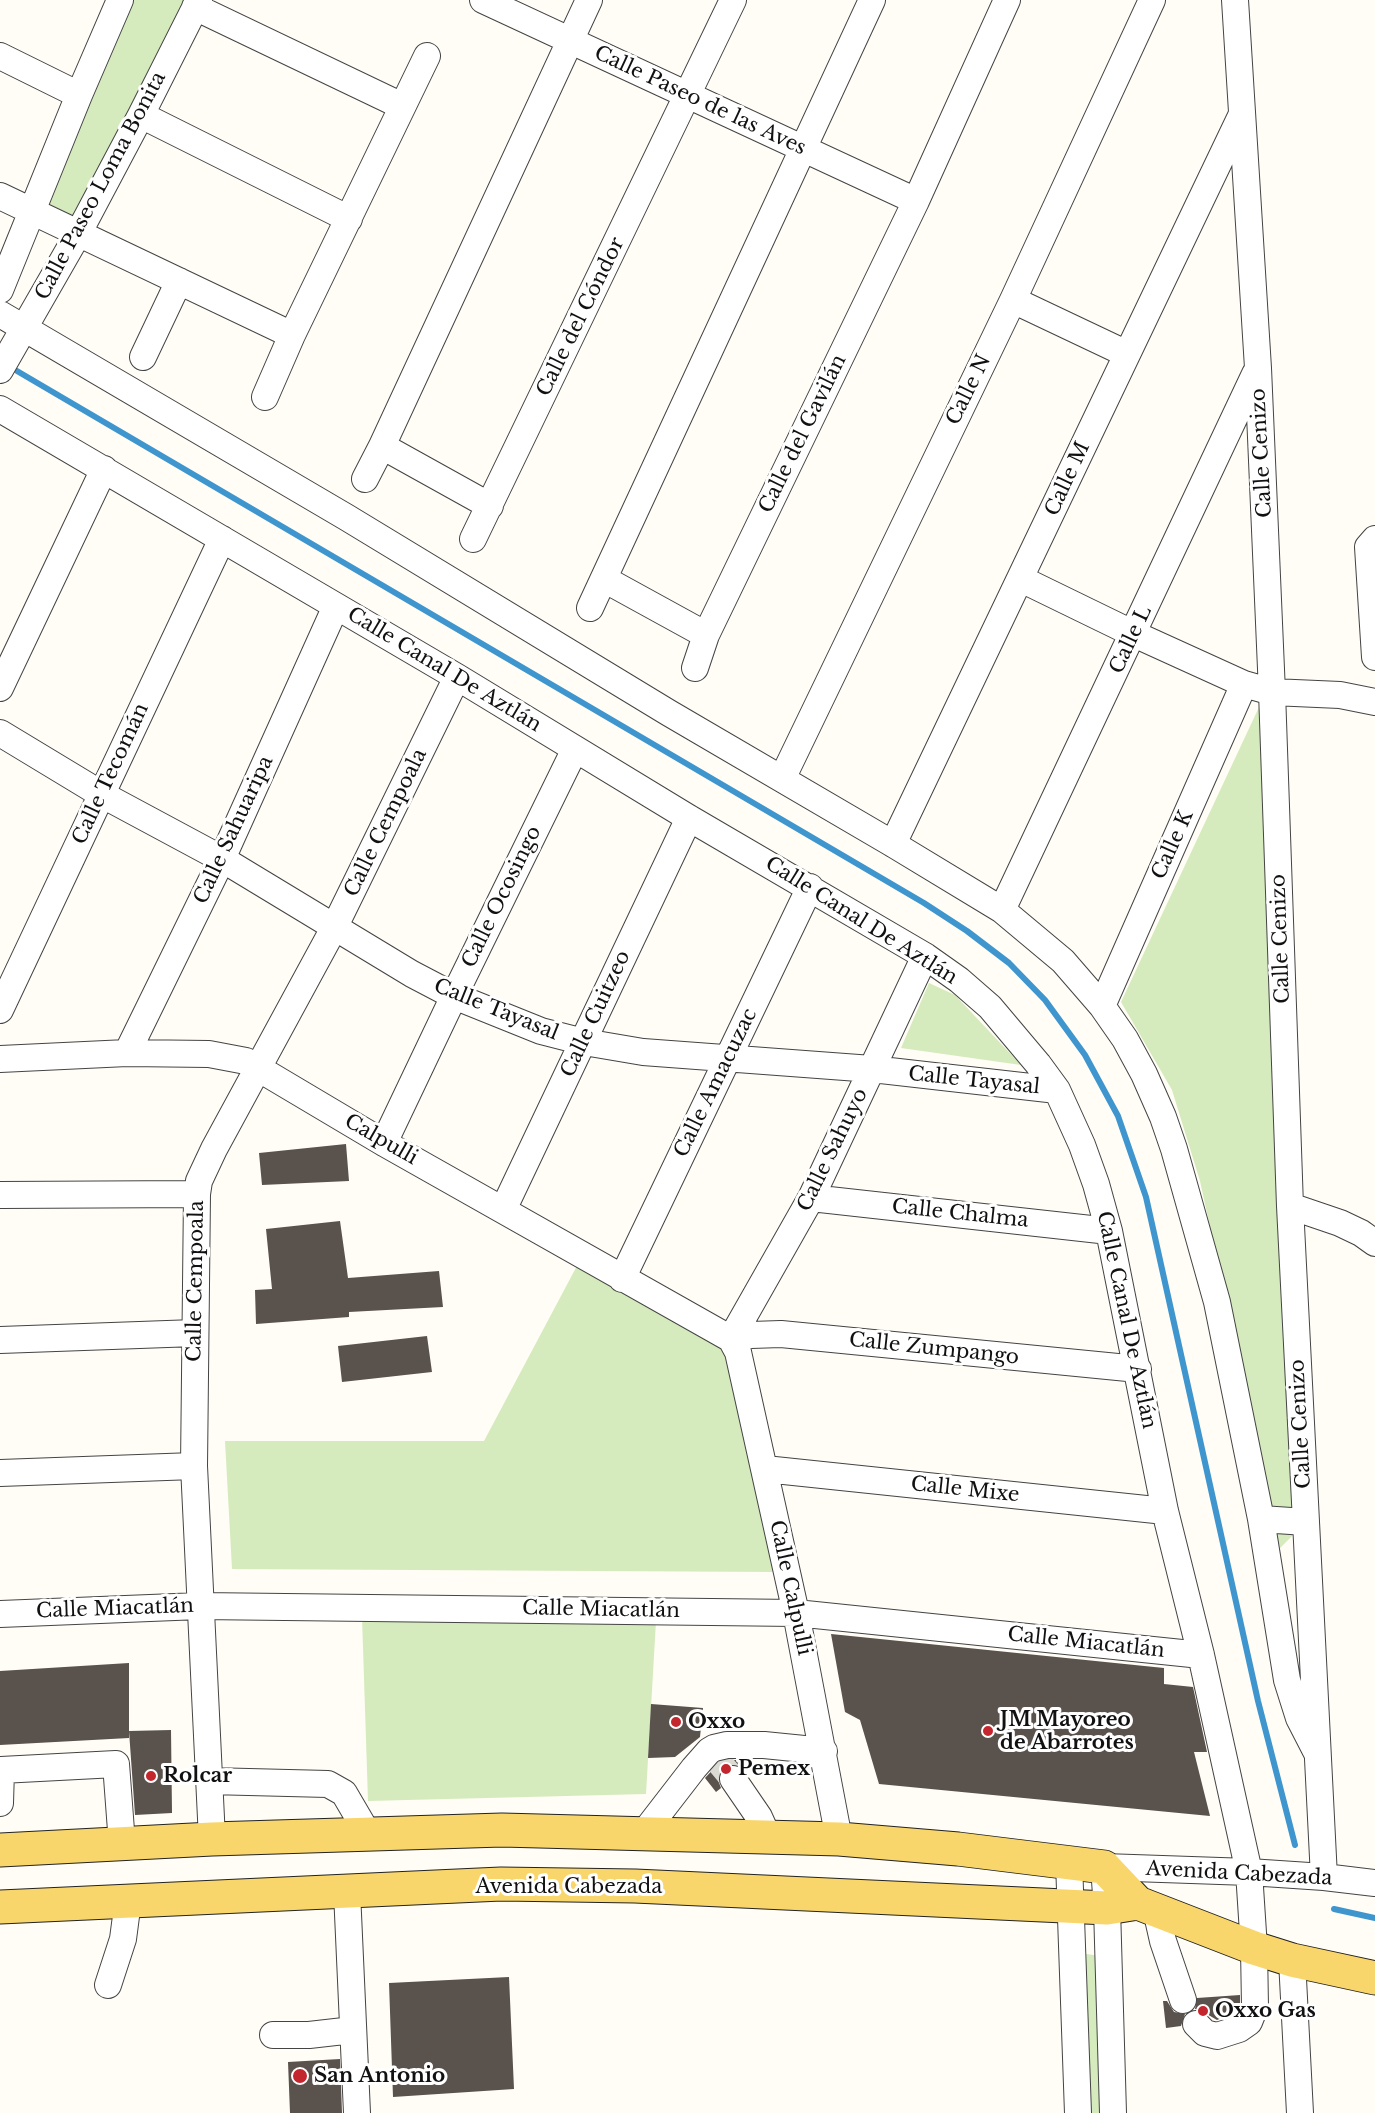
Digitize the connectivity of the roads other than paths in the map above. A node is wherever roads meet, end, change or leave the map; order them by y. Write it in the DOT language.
graph roads {
  1 [pos="120,0"];
  2 [pos="483,0"];
  3 [pos="589,0"];
  4 [pos="733,0"];
  5 [pos="872,0"];
  6 [pos="1007,0"];
  7 [pos="1152,0"];
  8 [pos="1235,0"];
  9 [pos="197,4"];
  10 [pos="570,41"];
  11 [pos="0,56"];
  12 [pos="427,56"];
  13 [pos="78,95"];
  14 [pos="689,95"];
  15 [pos="402,106"];
  16 [pos="1243,113"];
  17 [pos="141,115"];
  18 [pos="804,149"];
  19 [pos="0,196"];
  20 [pos="916,201"];
  21 [pos="30,212"];
  22 [pos="349,219"];
  23 [pos="78,234"];
  24 [pos="179,281"];
  25 [pos="0,290"];
  26 [pos="1012,300"];
  27 [pos="0,314"];
  28 [pos="23,328"];
  29 [pos="292,335"];
  30 [pos="1127,354"];
  31 [pos="143,357"];
  32 [pos="1258,368"];
  33 [pos="0,370"];
  34 [pos="265,397"];
  35 [pos="0,409"];
  36 [pos="382,446"];
  37 [pos="104,469"];
  38 [pos="365,479"];
  39 [pos="490,506"];
  40 [pos="222,539"];
  41 [pos="473,539"];
  42 [pos="1375,539"];
  43 [pos="604,579"];
  44 [pos="1021,579"];
  45 [pos="336,606"];
  46 [pos="590,608"];
  47 [pos="1134,634"];
  48 [pos="706,635"];
  49 [pos="1375,657"];
  50 [pos="695,668"];
  51 [pos="457,677"];
  52 [pos="1244,684"];
  53 [pos="0,688"];
  54 [pos="1272,692"];
  55 [pos="1375,702"];
  56 [pos="0,733"];
  57 [pos="575,749"];
  58 [pos="782,779"];
  59 [pos="101,794"];
  60 [pos="689,818"];
  61 [pos="894,844"];
  62 [pos="222,859"];
  63 [pos="810,887"];
  64 [pos="1002,910"];
  65 [pos="334,928"];
  66 [pos="925,956"];
  67 [pos="454,996"];
  68 [pos="1102,1006"];
  69 [pos="0,1011"];
  70 [pos="584,1042"];
  71 [pos="127,1053"];
  72 [pos="729,1057"];
  73 [pos="0,1059"];
  74 [pos="259,1067"];
  75 [pos="872,1069"];
  76 [pos="1057,1090"];
  77 [pos="384,1143"];
  78 [pos="197,1194"];
  79 [pos="0,1195"];
  80 [pos="811,1198"];
  81 [pos="1290,1206"];
  82 [pos="503,1210"];
  83 [pos="1109,1231"];
  84 [pos="1375,1243"];
  85 [pos="622,1279"];
  86 [pos="195,1333"];
  87 [pos="731,1339"];
  88 [pos="0,1340"];
  89 [pos="1138,1369"];
  90 [pos="194,1466"];
  91 [pos="765,1469"];
  92 [pos="0,1473"];
  93 [pos="1165,1511"];
  94 [pos="1261,1519"];
  95 [pos="1306,1522"];
  96 [pos="200,1606"];
  97 [pos="796,1613"];
  98 [pos="0,1614"];
  99 [pos="1201,1655"];
  100 [pos="824,1751"];
  101 [pos="1317,1753"];
  102 [pos="720,1764"];
  103 [pos="209,1781"];
  104 [pos="0,1803"];
  105 [pos="368,1834"];
  106 [pos="643,1834"];
  107 [pos="768,1837"];
  108 [pos="212,1839"];
  109 [pos="838,1839"];
  110 [pos="122,1844"];
  111 [pos="0,1850"];
  112 [pos="1069,1862"];
  113 [pos="1104,1867"];
  114 [pos="1249,1872"];
  115 [pos="1324,1877"];
  116 [pos="1375,1883"];
  117 [pos="347,1892"];
  118 [pos="128,1901"];
  119 [pos="1071,1906"];
  120 [pos="0,1907"];
  121 [pos="1147,1907"];
  122 [pos="1107,1908"];
  123 [pos="1254,1948"];
  124 [pos="1292,1960"];
  125 [pos="1375,1978"];
  126 [pos="108,1985"];
  127 [pos="1183,2000"];
  128 [pos="1255,2007"];
  129 [pos="1295,2016"];
  130 [pos="1196,2024"];
  131 [pos="353,2030"];
  132 [pos="273,2036"];
  133 [pos="357,2113"];
  134 [pos="1078,2113"];
  135 [pos="1113,2113"];
  136 [pos="1300,2113"];
  1 -- 13 [label="street"];
  2 -- 10 [label="street, Calle Paseo de las Aves"];
  3 -- 10 [label="street"];
  4 -- 14 [label="street, Calle del Cóndor"];
  5 -- 18 [label="street"];
  6 -- 20 [label="street, Calle del Gavilán"];
  7 -- 26 [label="street, Calle N"];
  8 -- 16 [label="street, Calle Cenizo"];
  9 -- 15 [label="street"];
  9 -- 17 [label="street, Calle Paseo Loma Bonita"];
  10 -- 14 [label="street, Calle Paseo de las Aves"];
  10 -- 36 [label="street"];
  11 -- 13 [label="street"];
  12 -- 15 [label="street"];
  13 -- 21 [label="street"];
  14 -- 18 [label="street, Calle Paseo de las Aves"];
  14 -- 39 [label="street, Calle del Cóndor"];
  15 -- 22 [label="street"];
  16 -- 30 [label="street, Calle M"];
  16 -- 32 [label="street, Calle Cenizo"];
  17 -- 22 [label="street"];
  17 -- 23 [label="street, Calle Paseo Loma Bonita"];
  18 -- 20 [label="street, Calle Paseo de las Aves"];
  18 -- 43 [label="street"];
  19 -- 21 [label="street"];
  20 -- 48 [label="street, Calle del Gavilán"];
  21 -- 23 [label="street"];
  21 -- 25 [label="street"];
  22 -- 29 [label="street"];
  23 -- 24 [label="street"];
  23 -- 28 [label="street, Calle Paseo Loma Bonita"];
  24 -- 29 [label="street"];
  24 -- 31 [label="street"];
  26 -- 30 [label="street"];
  26 -- 58 [label="street, Calle N"];
  27 -- 28 [label="street"];
  28 -- 33 [label="street, Calle Paseo Loma Bonita"];
  28 -- 58 [label="street"];
  29 -- 34 [label="street"];
  30 -- 44 [label="street, Calle M"];
  32 -- 47 [label="street, Calle L"];
  32 -- 54 [label="street, Calle Cenizo"];
  35 -- 37 [label="street, Calle Canal De Aztlán"];
  36 -- 38 [label="street"];
  36 -- 39 [label="street"];
  37 -- 40 [label="street, Calle Canal De Aztlán"];
  37 -- 53 [label="street"];
  39 -- 41 [label="street, Calle del Cóndor"];
  40 -- 45 [label="street, Calle Canal De Aztlán"];
  40 -- 59 [label="street, Calle Tecomán"];
  42 -- 49 [label="street"];
  43 -- 46 [label="street"];
  43 -- 48 [label="street"];
  44 -- 47 [label="street"];
  44 -- 61 [label="street, Calle M"];
  45 -- 51 [label="street, Calle Canal De Aztlán"];
  45 -- 62 [label="street, Calle Sahuaripa"];
  47 -- 52 [label="street"];
  47 -- 64 [label="street, Calle L"];
  48 -- 50 [label="street, Calle del Gavilán"];
  51 -- 57 [label="street, Calle Canal De Aztlán"];
  51 -- 65 [label="street, Calle Cempoala"];
  52 -- 54 [label="street"];
  52 -- 68 [label="street, Calle K"];
  54 -- 55 [label="street"];
  54 -- 81 [label="street, Calle Cenizo"];
  56 -- 59 [label="street, Calle Tayasal"];
  57 -- 60 [label="street, Calle Canal De Aztlán"];
  57 -- 67 [label="street, Calle Ocosingo"];
  58 -- 61 [label="street"];
  59 -- 62 [label="street, Calle Tayasal"];
  59 -- 69 [label="street, Calle Tecomán"];
  60 -- 63 [label="street, Calle Canal De Aztlán"];
  60 -- 70 [label="street, Calle Cuitzeo"];
  61 -- 64 [label="street"];
  62 -- 65 [label="street, Calle Tayasal"];
  62 -- 71 [label="street, Calle Sahuaripa"];
  63 -- 66 [label="street, Calle Canal De Aztlán"];
  63 -- 72 [label="street, Calle Amacuzac"];
  64 -- 68 [label="street"];
  65 -- 67 [label="street, Calle Tayasal"];
  65 -- 74 [label="street, Calle Cempoala"];
  66 -- 75 [label="street, Calle Sahuyo"];
  66 -- 76 [label="street, Calle Canal De Aztlán"];
  67 -- 70 [label="street, Calle Tayasal"];
  67 -- 77 [label="street, Calle Ocosingo"];
  68 -- 94 [label="street"];
  70 -- 72 [label="street, Calle Tayasal"];
  70 -- 82 [label="street, Calle Cuitzeo"];
  71 -- 73 [label="street, Calpulli"];
  71 -- 74 [label="street, Calpulli"];
  72 -- 75 [label="street, Calle Tayasal"];
  72 -- 85 [label="street, Calle Amacuzac"];
  74 -- 77 [label="street, Calpulli"];
  74 -- 78 [label="street, Calle Cempoala"];
  75 -- 76 [label="street, Calle Tayasal"];
  75 -- 80 [label="street, Calle Sahuyo"];
  76 -- 83 [label="street, Calle Canal De Aztlán"];
  77 -- 82 [label="street, Calpulli"];
  78 -- 79 [label="street"];
  78 -- 86 [label="street, Calle Cempoala"];
  80 -- 83 [label="street, Calle Chalma"];
  80 -- 87 [label="street, Calle Sahuyo"];
  81 -- 84 [label="street"];
  81 -- 95 [label="street, Calle Cenizo"];
  82 -- 85 [label="street, Calpulli"];
  83 -- 89 [label="street, Calle Canal De Aztlán"];
  85 -- 87 [label="street, Calpulli"];
  86 -- 88 [label="street"];
  86 -- 90 [label="street, Calle Cempoala"];
  87 -- 89 [label="street, Calle Zumpango"];
  87 -- 91 [label="street, Calle Calpulli"];
  89 -- 93 [label="street, Calle Canal De Aztlán"];
  90 -- 92 [label="street"];
  90 -- 96 [label="street, Calle Cempoala"];
  91 -- 93 [label="street, Calle Mixe"];
  91 -- 97 [label="street, Calle Calpulli"];
  93 -- 99 [label="street, Calle Canal De Aztlán"];
  94 -- 95 [label="street"];
  94 -- 101 [label="street"];
  95 -- 101 [label="street, Calle Cenizo"];
  96 -- 97 [label="street, Calle Miacatlán"];
  96 -- 98 [label="street, Calle Miacatlán"];
  96 -- 103 [label="street, Calle Cempoala"];
  97 -- 99 [label="street, Calle Miacatlán"];
  97 -- 100 [label="street, Calle Calpulli"];
  99 -- 114 [label="street, Calle Canal De Aztlán"];
  100 -- 102 [label="street"];
  100 -- 109 [label="street, Calle Calpulli"];
  101 -- 115 [label="street, Calle Cenizo"];
  102 -- 106 [label="street"];
  102 -- 107 [label="street"];
  103 -- 105 [label="street"];
  103 -- 108 [label="street, Calle Cempoala"];
  104 -- 110 [label="street"];
  105 -- 106 [label="main road, Avenida Cabezada"];
  105 -- 108 [label="main road, Avenida Cabezada"];
  106 -- 107 [label="main road, Avenida Cabezada"];
  107 -- 109 [label="main road, Avenida Cabezada"];
  108 -- 110 [label="main road, Avenida Cabezada"];
  109 -- 112 [label="main road, Avenida Cabezada"];
  110 -- 111 [label="main road, Avenida Cabezada"];
  112 -- 113 [label="main road, Avenida Cabezada"];
  112 -- 119 [label="street"];
  113 -- 114 [label="street, Avenida Cabezada"];
  113 -- 121 [label="main road, Avenida Cabezada"];
  113 -- 122 [label="street"];
  114 -- 115 [label="street, Avenida Cabezada"];
  114 -- 123 [label="street, Calle Canal De Aztlán"];
  115 -- 116 [label="street, Avenida Cabezada"];
  117 -- 118 [label="main road, Avenida Cabezada"];
  117 -- 119 [label="main road, Avenida Cabezada"];
  117 -- 131 [label="street"];
  118 -- 120 [label="main road, Avenida Cabezada"];
  118 -- 126 [label="street"];
  119 -- 122 [label="main road, Avenida Cabezada"];
  119 -- 134 [label="street"];
  121 -- 122 [label="main road, Avenida Cabezada"];
  121 -- 123 [label="main road, Avenida Cabezada"];
  121 -- 127 [label="street"];
  122 -- 135 [label="street"];
  123 -- 124 [label="main road, Avenida Cabezada"];
  123 -- 128 [label="street, Calle Canal De Aztlán"];
  124 -- 125 [label="main road, Avenida Cabezada"];
  124 -- 129 [label="street"];
  128 -- 129 [label="street"];
  128 -- 130 [label="street"];
  129 -- 136 [label="street"];
  131 -- 132 [label="street"];
  131 -- 133 [label="street"];
}
